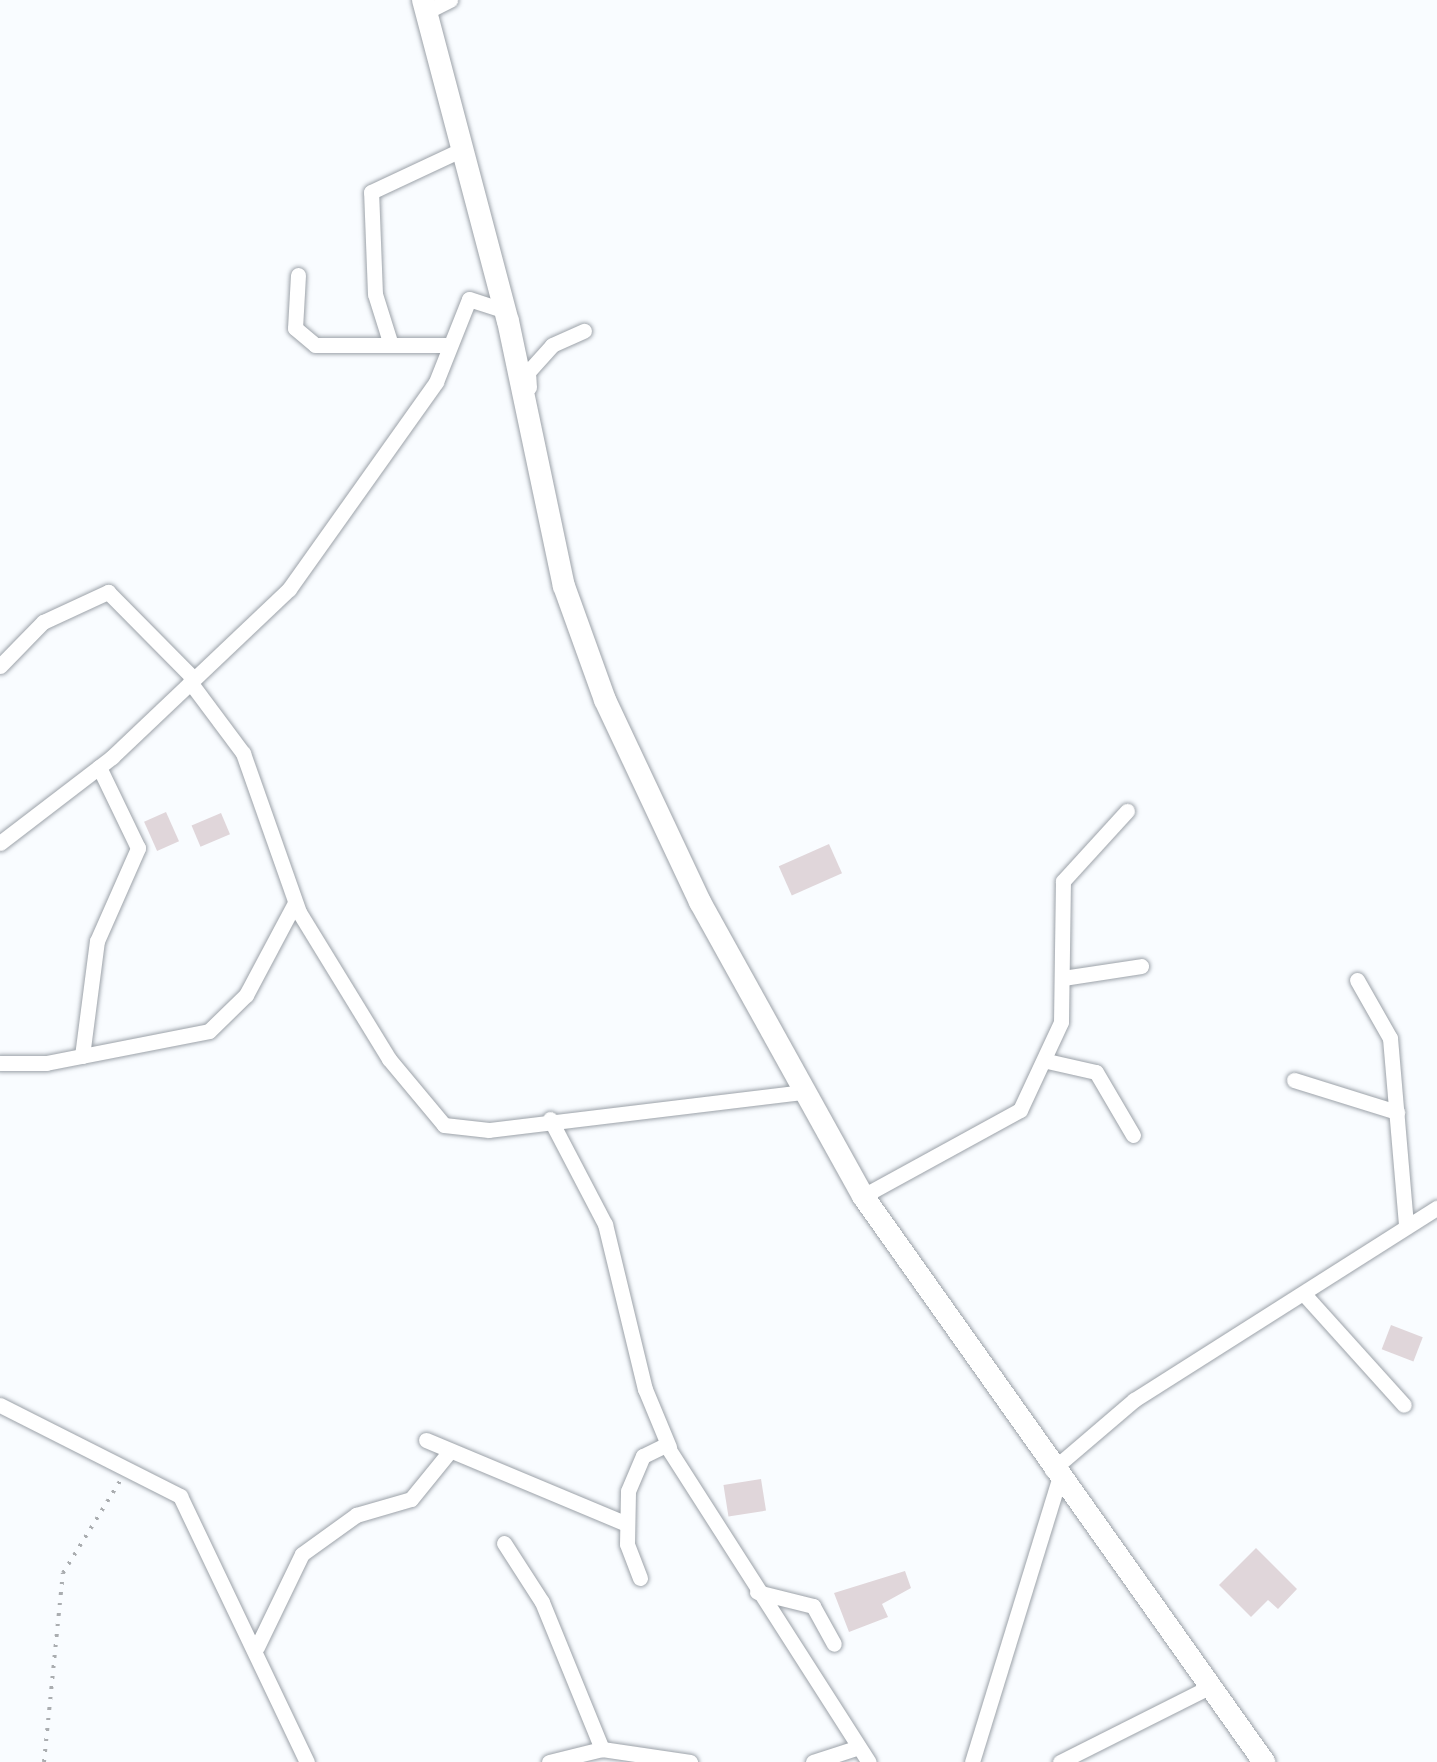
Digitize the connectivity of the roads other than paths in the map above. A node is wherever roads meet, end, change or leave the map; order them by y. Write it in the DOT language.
graph roads {
  1 [pos="450,0"];
  2 [pos="425,6"];
  3 [pos="462,149"];
  4 [pos="298,275"];
  5 [pos="502,310"];
  6 [pos="584,331"];
  7 [pos="391,345"];
  8 [pos="450,345"];
  9 [pos="531,426"];
  10 [pos="0,666"];
  11 [pos="192,681"];
  12 [pos="99,766"];
  13 [pos="1128,811"];
  14 [pos="0,843"];
  15 [pos="296,904"];
  16 [pos="1141,966"];
  17 [pos="1063,978"];
  18 [pos="1357,980"];
  19 [pos="82,1056"];
  20 [pos="1047,1061"];
  21 [pos="0,1063"];
  22 [pos="1294,1080"];
  23 [pos="803,1092"];
  24 [pos="1397,1112"];
  25 [pos="550,1119"];
  26 [pos="1133,1135"];
  27 [pos="864,1196"];
  28 [pos="1437,1208"];
  29 [pos="1406,1225"];
  30 [pos="1304,1294"];
  31 [pos="0,1404"];
  32 [pos="1404,1405"];
  33 [pos="426,1440"];
  34 [pos="669,1447"];
  35 [pos="450,1451"];
  36 [pos="1055,1476"];
  37 [pos="624,1523"];
  38 [pos="504,1543"];
  39 [pos="640,1578"];
  40 [pos="756,1592"];
  41 [pos="834,1644"];
  42 [pos="256,1647"];
  43 [pos="1209,1686"];
  44 [pos="859,1747"];
  45 [pos="602,1749"];
  46 [pos="307,1762"];
  47 [pos="549,1762"];
  48 [pos="690,1762"];
  49 [pos="813,1762"];
  50 [pos="869,1762"];
  51 [pos="972,1762"];
  52 [pos="1060,1762"];
  53 [pos="1264,1762"];
  1 -- 2 [label="street"];
  2 -- 3 [label="street"];
  3 -- 5 [label="street"];
  3 -- 7 [label="street"];
  4 -- 7 [label="street"];
  5 -- 8 [label="street"];
  5 -- 9 [label="street"];
  6 -- 9 [label="street"];
  7 -- 8 [label="street"];
  8 -- 11 [label="street"];
  9 -- 23 [label="street"];
  10 -- 11 [label="street"];
  11 -- 12 [label="street"];
  11 -- 15 [label="street"];
  12 -- 14 [label="street"];
  12 -- 19 [label="street"];
  13 -- 17 [label="street"];
  15 -- 19 [label="street"];
  15 -- 25 [label="street"];
  16 -- 17 [label="street"];
  17 -- 20 [label="street"];
  18 -- 24 [label="street"];
  19 -- 21 [label="street"];
  20 -- 26 [label="street"];
  20 -- 27 [label="street"];
  22 -- 24 [label="street"];
  23 -- 25 [label="street"];
  23 -- 27 [label="street"];
  24 -- 29 [label="street"];
  25 -- 34 [label="street"];
  27 -- 36 [label="street"];
  28 -- 29 [label="street"];
  29 -- 30 [label="street"];
  30 -- 32 [label="street"];
  30 -- 36 [label="street"];
  31 -- 42 [label="street"];
  33 -- 35 [label="street"];
  34 -- 37 [label="street"];
  34 -- 40 [label="street"];
  35 -- 37 [label="street"];
  35 -- 42 [label="street"];
  36 -- 43 [label="street"];
  36 -- 51 [label="street"];
  37 -- 39 [label="street"];
  38 -- 45 [label="street"];
  40 -- 41 [label="street"];
  40 -- 44 [label="street"];
  42 -- 46 [label="street"];
  43 -- 52 [label="street"];
  43 -- 53 [label="street"];
  44 -- 49 [label="street"];
  44 -- 50 [label="street"];
  45 -- 47 [label="street"];
  45 -- 48 [label="street"];
}
